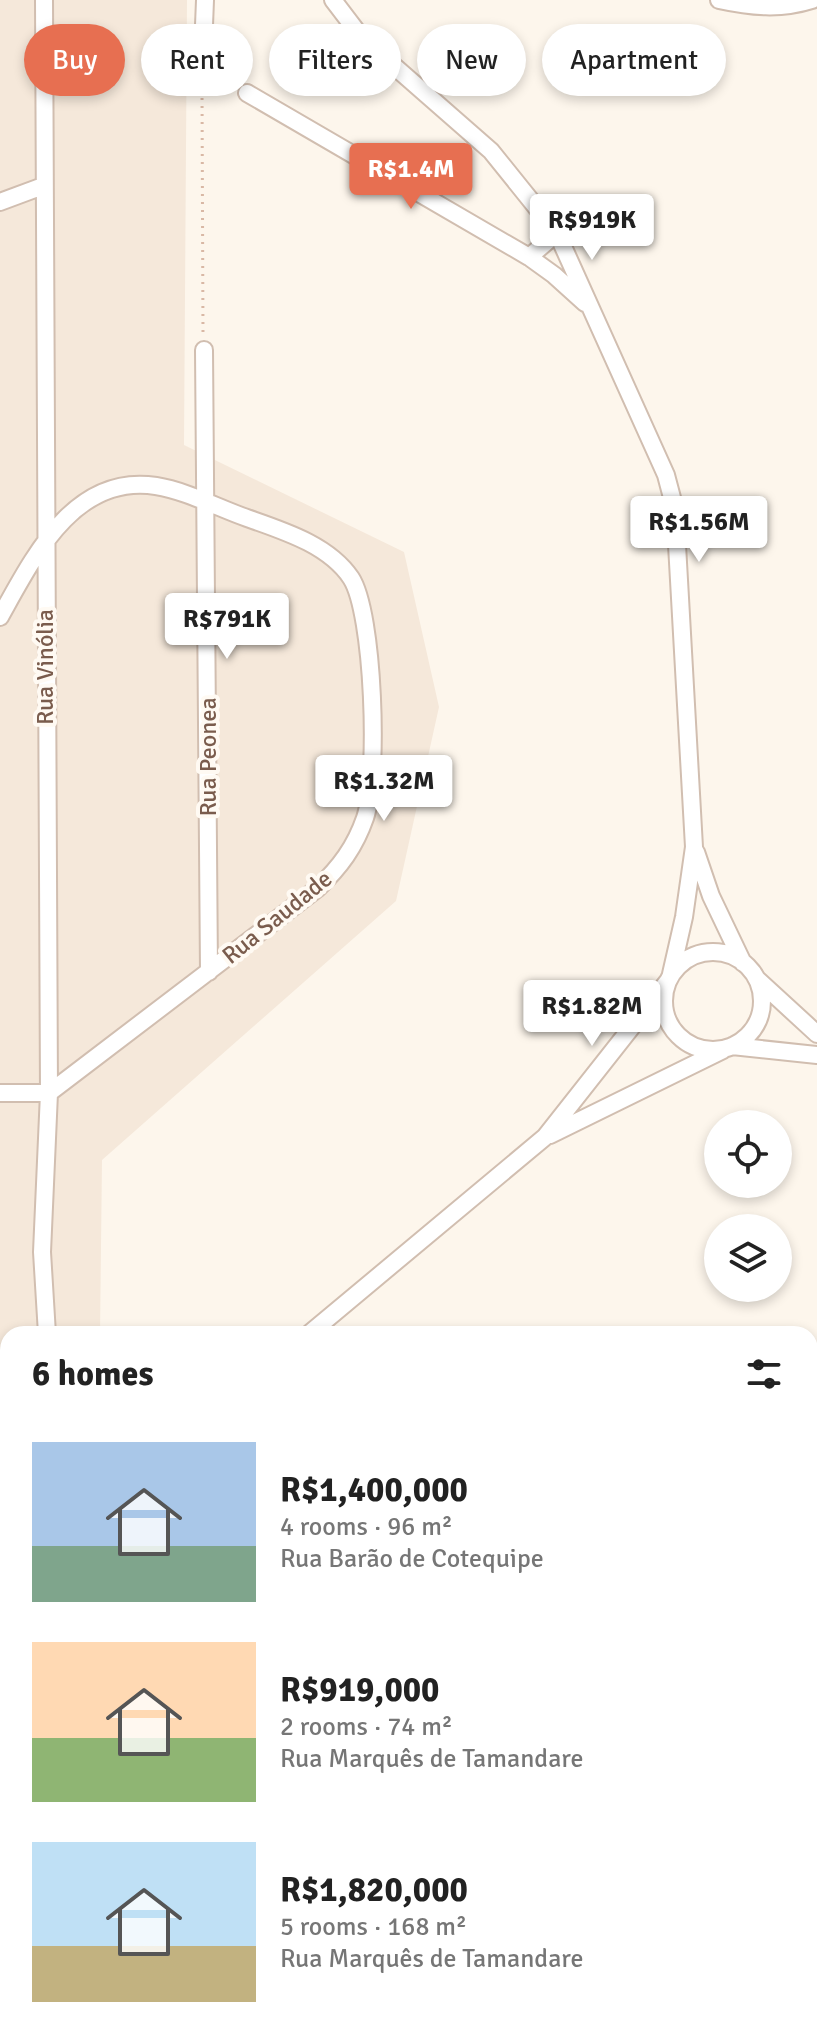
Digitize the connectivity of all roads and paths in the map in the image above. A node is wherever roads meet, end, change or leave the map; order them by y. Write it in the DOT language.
graph roads {
  1 [pos="44,0"];
  2 [pos="205,0"];
  3 [pos="333,0"];
  4 [pos="719,0"];
  5 [pos="812,0"];
  6 [pos="204,24"];
  7 [pos="202,96"];
  8 [pos="252,96"];
  9 [pos="43,186"];
  10 [pos="0,202"];
  11 [pos="557,233"];
  12 [pos="529,257"];
  13 [pos="590,308"];
  14 [pos="204,350"];
  15 [pos="206,504"];
  16 [pos="45,539"];
  17 [pos="0,617"];
  18 [pos="694,847"];
  19 [pos="743,963"];
  20 [pos="209,972"];
  21 [pos="755,977"];
  22 [pos="670,978"];
  23 [pos="817,1034"];
  24 [pos="729,1047"];
  25 [pos="817,1055"];
  26 [pos="0,1093"];
  27 [pos="49,1093"];
  28 [pos="545,1137"];
  29 [pos="47,1326"];
  30 [pos="319,1326"];
  1 -- 9 [label="street, Rua Vinólia"];
  2 -- 6 [label="street"];
  3 -- 11 [label="street"];
  4 -- 5 [label="street"];
  7 -- 14 [label="path"];
  8 -- 12 [label="street"];
  9 -- 10 [label="street"];
  9 -- 16 [label="street, Rua Vinólia"];
  11 -- 12 [label="street"];
  11 -- 13 [label="street"];
  12 -- 13 [label="street"];
  13 -- 18 [label="street"];
  14 -- 15 [label="street, Rua Peonea"];
  15 -- 16 [label="street, Rua Saudade"];
  15 -- 20 [label="street, Rua Peonea"];
  15 -- 20 [label="street, Rua Saudade"];
  16 -- 17 [label="street, Rua Saudade"];
  16 -- 27 [label="street, Rua Vinólia"];
  18 -- 19 [label="street"];
  18 -- 22 [label="street"];
  19 -- 21 [label="street"];
  19 -- 22 [label="street"];
  20 -- 27 [label="street, Rua Saudade"];
  21 -- 23 [label="street"];
  21 -- 24 [label="street"];
  22 -- 24 [label="street"];
  22 -- 28 [label="street"];
  24 -- 25 [label="street"];
  24 -- 28 [label="street"];
  26 -- 27 [label="street"];
  27 -- 29 [label="street, Rua Vinólia"];
  28 -- 30 [label="street"];
}
